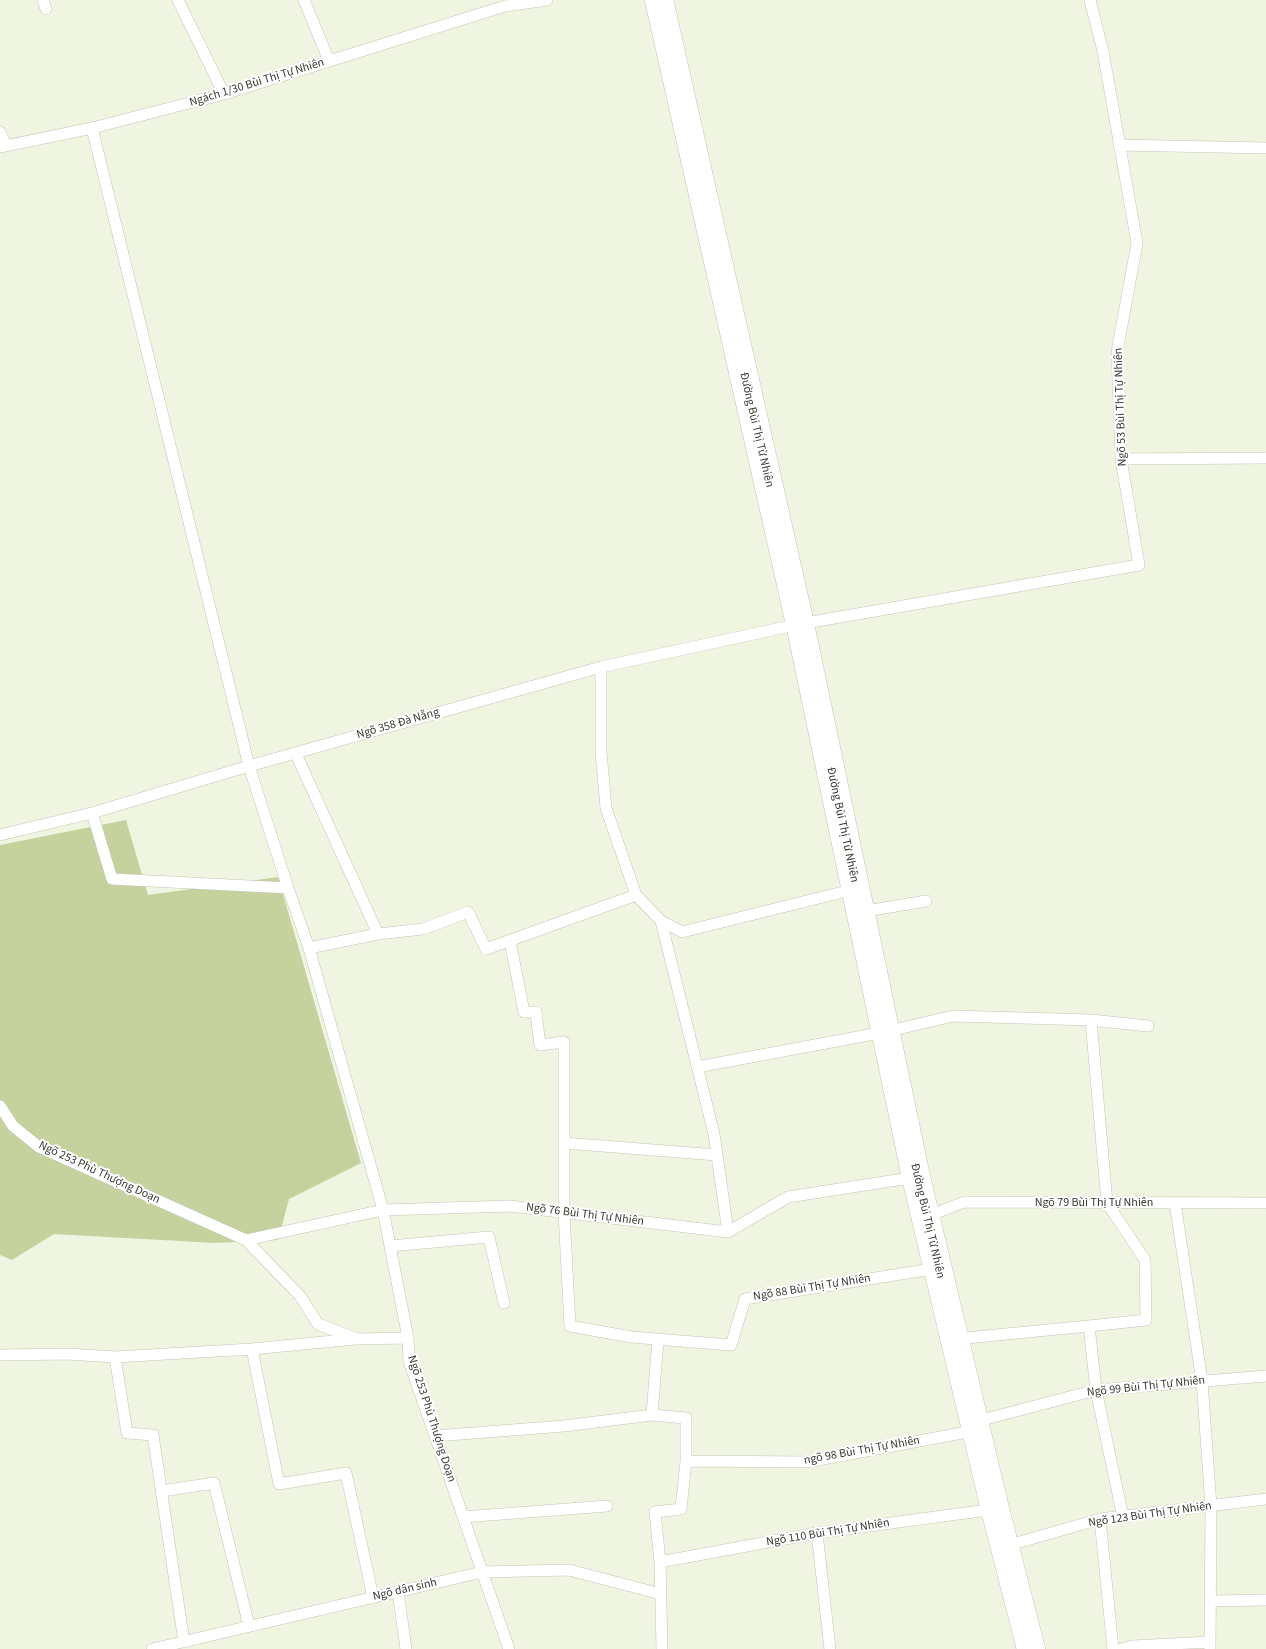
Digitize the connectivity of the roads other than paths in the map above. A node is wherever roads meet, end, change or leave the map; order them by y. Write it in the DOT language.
graph roads {
  1 [pos="178,0"];
  2 [pos="304,0"];
  3 [pos="547,0"];
  4 [pos="659,0"];
  5 [pos="1090,0"];
  6 [pos="504,3"];
  7 [pos="329,62"];
  8 [pos="224,94"];
  9 [pos="92,128"];
  10 [pos="0,132"];
  11 [pos="1120,145"];
  12 [pos="3,147"];
  13 [pos="1266,148"];
  14 [pos="1266,458"];
  15 [pos="1120,459"];
  16 [pos="800,624"];
  17 [pos="601,667"];
  18 [pos="296,754"];
  19 [pos="249,766"];
  20 [pos="92,813"];
  21 [pos="0,835"];
  22 [pos="288,888"];
  23 [pos="636,895"];
  24 [pos="858,901"];
  25 [pos="926,901"];
  26 [pos="660,921"];
  27 [pos="378,934"];
  28 [pos="510,941"];
  29 [pos="309,948"];
  30 [pos="1090,1020"];
  31 [pos="1148,1026"];
  32 [pos="886,1032"];
  33 [pos="698,1067"];
  34 [pos="0,1106"];
  35 [pos="564,1143"];
  36 [pos="717,1155"];
  37 [pos="916,1176"];
  38 [pos="1106,1203"];
  39 [pos="1174,1203"];
  40 [pos="1266,1203"];
  41 [pos="383,1210"];
  42 [pos="564,1213"];
  43 [pos="926,1217"];
  44 [pos="728,1232"];
  45 [pos="246,1240"];
  46 [pos="390,1246"];
  47 [pos="938,1268"];
  48 [pos="504,1304"];
  49 [pos="1089,1326"];
  50 [pos="408,1338"];
  51 [pos="357,1339"];
  52 [pos="658,1339"];
  53 [pos="955,1339"];
  54 [pos="252,1349"];
  55 [pos="0,1355"];
  56 [pos="115,1357"];
  57 [pos="1266,1376"];
  58 [pos="1202,1381"];
  59 [pos="1096,1390"];
  60 [pos="652,1416"];
  61 [pos="978,1430"];
  62 [pos="435,1436"];
  63 [pos="686,1461"];
  64 [pos="162,1491"];
  65 [pos="1266,1499"];
  66 [pos="607,1506"];
  67 [pos="1211,1506"];
  68 [pos="995,1509"];
  69 [pos="463,1517"];
  70 [pos="1123,1517"];
  71 [pos="1100,1520"];
  72 [pos="817,1533"];
  73 [pos="1006,1546"];
  74 [pos="660,1562"];
  75 [pos="482,1572"];
  76 [pos="398,1592"];
  77 [pos="661,1594"];
  78 [pos="373,1597"];
  79 [pos="1266,1600"];
  80 [pos="1210,1601"];
  81 [pos="248,1626"];
  82 [pos="184,1642"];
  83 [pos="1210,1645"];
  84 [pos="152,1649"];
  85 [pos="406,1649"];
  86 [pos="509,1649"];
  87 [pos="662,1649"];
  88 [pos="830,1649"];
  89 [pos="1032,1649"];
  90 [pos="1113,1649"];
  91 [pos="1121,1649"];
  1 -- 8 [label="lane"];
  2 -- 7 [label="lane"];
  3 -- 6 [label="lane, Ngách 1/30 Bùi Thị Tự Nhiên"];
  4 -- 16 [label="street, Đường Bùi Thị Từ Nhiên"];
  5 -- 11 [label="lane, Ngõ 53 Bùi Thị Tự Nhiên"];
  6 -- 7 [label="lane, Ngách 1/30 Bùi Thị Tự Nhiên"];
  7 -- 8 [label="lane, Ngách 1/30 Bùi Thị Tự Nhiên"];
  8 -- 9 [label="lane, Ngách 1/30 Bùi Thị Tự Nhiên"];
  9 -- 12 [label="lane, Ngách 1/30 Bùi Thị Tự Nhiên"];
  9 -- 19 [label="lane"];
  10 -- 12 [label="lane"];
  11 -- 13 [label="lane"];
  11 -- 15 [label="lane, Ngõ 53 Bùi Thị Tự Nhiên"];
  14 -- 15 [label="lane"];
  15 -- 16 [label="lane, Ngõ 53 Bùi Thị Tự Nhiên"];
  16 -- 17 [label="lane, Ngõ 358 Đà Nẵng"];
  16 -- 24 [label="street, Đường Bùi Thị Từ Nhiên"];
  17 -- 18 [label="lane, Ngõ 358 Đà Nẵng"];
  17 -- 23 [label="lane"];
  18 -- 19 [label="lane, Ngõ 358 Đà Nẵng"];
  18 -- 27 [label="lane"];
  19 -- 20 [label="lane, Ngõ 358 Đà Nẵng"];
  19 -- 22 [label="lane"];
  20 -- 21 [label="lane, Ngõ 358 Đà Nẵng"];
  20 -- 22 [label="lane"];
  22 -- 29 [label="lane"];
  23 -- 26 [label="lane"];
  23 -- 28 [label="lane"];
  24 -- 25 [label="lane"];
  24 -- 26 [label="lane"];
  24 -- 32 [label="street, Đường Bùi Thị Từ Nhiên"];
  26 -- 33 [label="lane"];
  27 -- 28 [label="lane"];
  27 -- 29 [label="lane"];
  28 -- 35 [label="lane"];
  29 -- 41 [label="lane"];
  30 -- 31 [label="lane"];
  30 -- 32 [label="lane"];
  30 -- 38 [label="lane"];
  32 -- 33 [label="lane"];
  32 -- 37 [label="street, Đường Bùi Thị Từ Nhiên"];
  33 -- 36 [label="lane"];
  34 -- 45 [label="lane, Ngõ 253 Phù Thượng Doạn"];
  35 -- 36 [label="lane"];
  35 -- 42 [label="lane"];
  36 -- 44 [label="lane"];
  37 -- 43 [label="street, Đường Bùi Thị Từ Nhiên"];
  37 -- 44 [label="lane"];
  38 -- 39 [label="lane, Ngõ 79 Bùi Thị Tự Nhiên"];
  38 -- 43 [label="lane, Ngõ 79 Bùi Thị Tự Nhiên"];
  38 -- 49 [label="lane"];
  39 -- 40 [label="lane, Ngõ 79 Bùi Thị Tự Nhiên"];
  39 -- 58 [label="lane"];
  41 -- 42 [label="lane, Ngõ 76 Bùi Thị Tự Nhiên"];
  41 -- 45 [label="lane, Ngõ 76 Bùi Thị Tự Nhiên"];
  41 -- 46 [label="lane"];
  42 -- 44 [label="lane, Ngõ 76 Bùi Thị Tự Nhiên"];
  42 -- 52 [label="lane, Ngõ 88 Bùi Thị Tự Nhiên"];
  43 -- 47 [label="street, Đường Bùi Thị Từ Nhiên"];
  45 -- 51 [label="lane, Ngõ 253 Phù Thượng Doạn"];
  46 -- 48 [label="lane"];
  46 -- 50 [label="lane"];
  47 -- 52 [label="lane, Ngõ 88 Bùi Thị Tự Nhiên"];
  47 -- 53 [label="street, Đường Bùi Thị Từ Nhiên"];
  49 -- 53 [label="lane"];
  49 -- 59 [label="lane"];
  50 -- 51 [label="lane, Ngõ 253 Phù Thượng Doạn"];
  50 -- 62 [label="lane, Ngõ 253 Phù Thượng Doạn"];
  51 -- 54 [label="lane"];
  52 -- 60 [label="lane"];
  53 -- 61 [label="street, Đường Bùi Thị Từ Nhiên"];
  54 -- 56 [label="lane"];
  54 -- 78 [label="lane"];
  55 -- 56 [label="lane"];
  56 -- 64 [label="lane"];
  57 -- 58 [label="lane, Ngõ 99 Bùi Thị Tự Nhiên"];
  58 -- 59 [label="lane, Ngõ 99 Bùi Thị Tự Nhiên"];
  58 -- 67 [label="lane"];
  59 -- 61 [label="lane, Ngõ 99 Bùi Thị Tự Nhiên"];
  59 -- 70 [label="lane"];
  60 -- 62 [label="lane"];
  60 -- 63 [label="lane"];
  61 -- 63 [label="lane, ngõ 98 Bùi Thị Tự Nhiên"];
  61 -- 68 [label="street, Đường Bùi Thị Từ Nhiên"];
  62 -- 69 [label="lane, Ngõ 253 Phù Thượng Doạn"];
  63 -- 74 [label="lane"];
  64 -- 81 [label="lane"];
  64 -- 82 [label="lane"];
  65 -- 67 [label="lane, Ngõ 123 Bùi Thị Tự Nhiên"];
  66 -- 69 [label="lane"];
  67 -- 70 [label="lane, Ngõ 123 Bùi Thị Tự Nhiên"];
  67 -- 80 [label="lane"];
  68 -- 72 [label="lane, Ngõ 110 Bùi Thị Tự Nhiên"];
  68 -- 73 [label="street, Đường Bùi Thị Từ Nhiên"];
  69 -- 75 [label="lane, Ngõ 253 Phù Thượng Doạn"];
  70 -- 71 [label="lane, Ngõ 123 Bùi Thị Tự Nhiên"];
  71 -- 73 [label="lane, Ngõ 123 Bùi Thị Tự Nhiên"];
  71 -- 90 [label="lane"];
  72 -- 74 [label="lane, Ngõ 110 Bùi Thị Tự Nhiên"];
  72 -- 88 [label="lane"];
  73 -- 89 [label="street, Đường Bùi Thị Từ Nhiên"];
  74 -- 77 [label="lane"];
  75 -- 76 [label="lane, Ngõ dân sinh"];
  75 -- 77 [label="lane, Ngõ dân sinh"];
  75 -- 86 [label="lane, Ngõ 253 Phù Thượng Doạn"];
  76 -- 78 [label="lane, Ngõ dân sinh"];
  76 -- 85 [label="lane"];
  77 -- 87 [label="lane"];
  78 -- 81 [label="lane, Ngõ dân sinh"];
  79 -- 80 [label="lane"];
  80 -- 83 [label="lane"];
  81 -- 82 [label="lane, Ngõ dân sinh"];
  82 -- 84 [label="lane, Ngõ dân sinh"];
  83 -- 91 [label="lane"];
}
